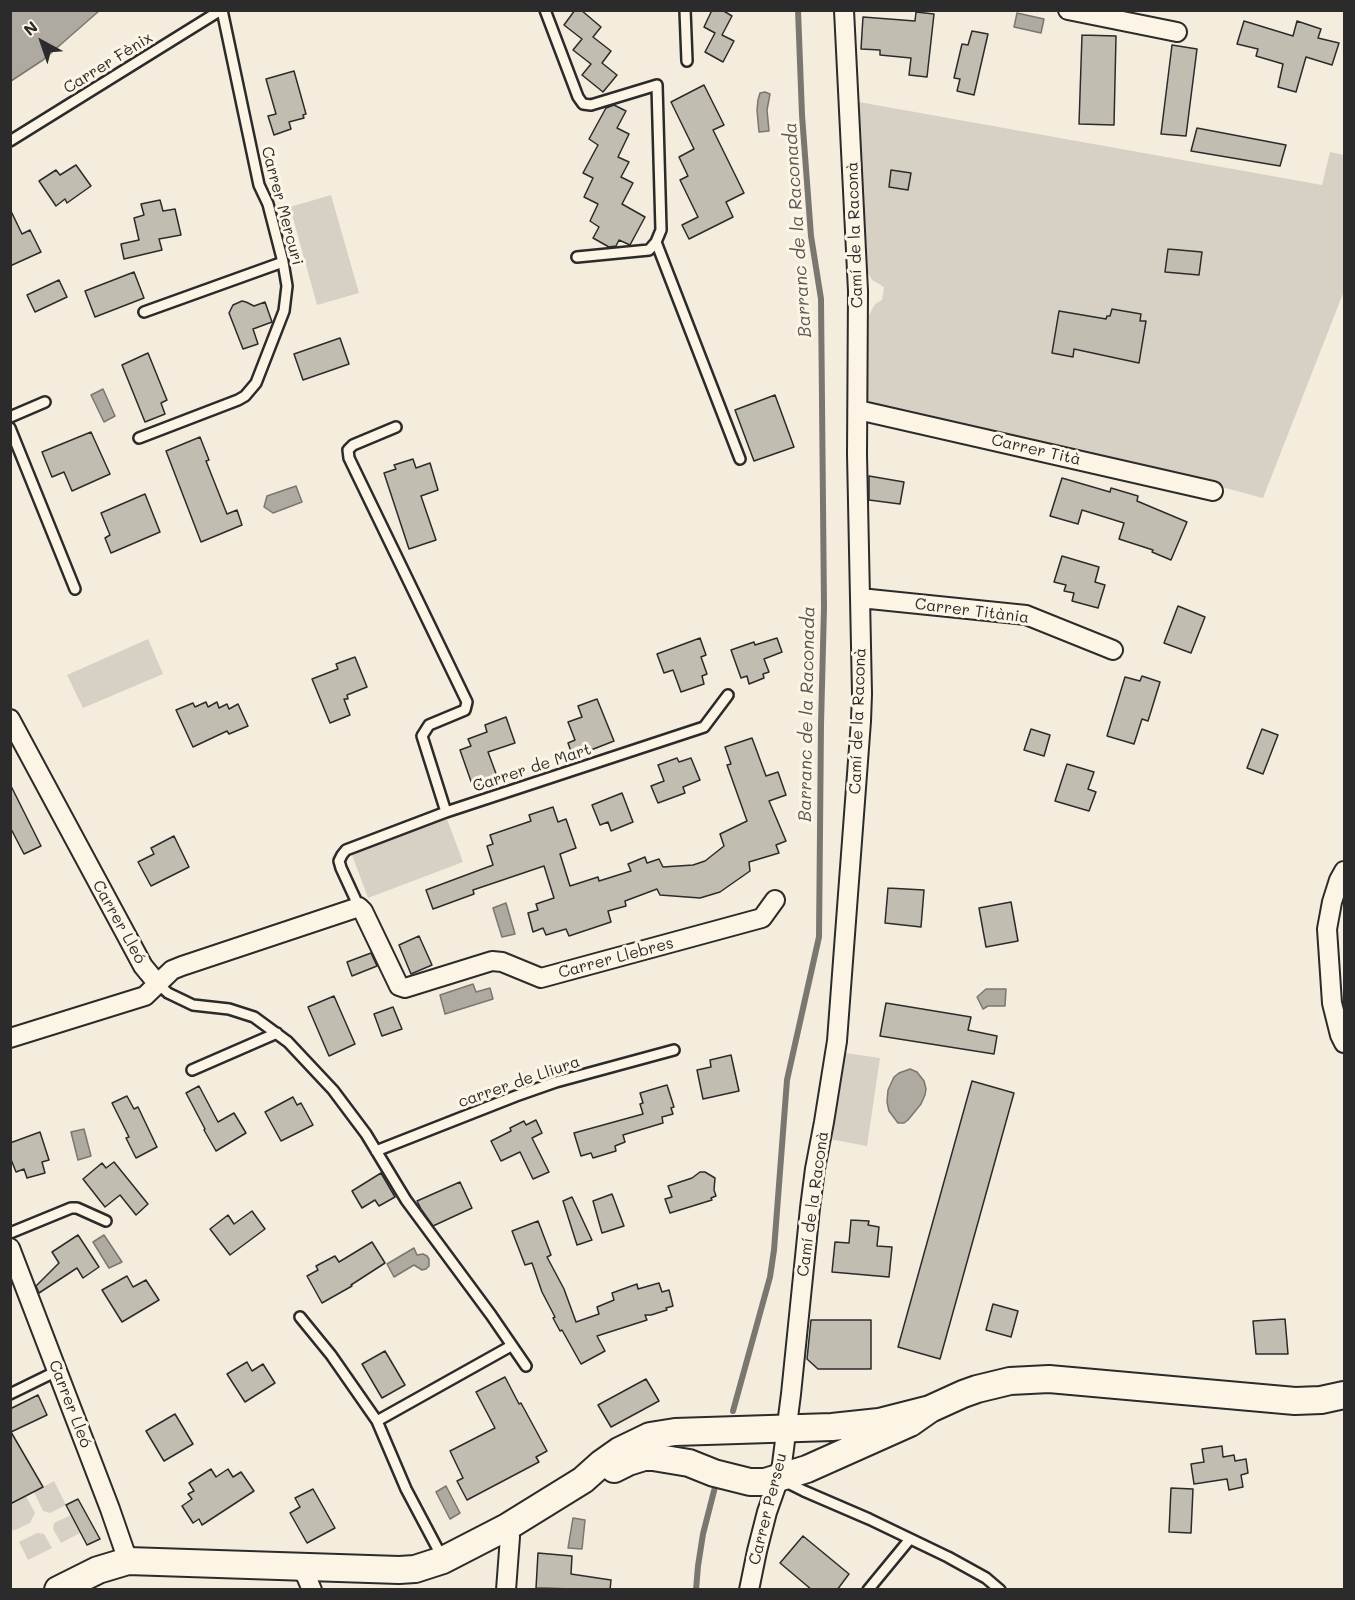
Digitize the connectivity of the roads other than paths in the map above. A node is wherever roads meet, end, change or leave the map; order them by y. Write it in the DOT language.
graph roads {
  1 [pos="221,10"];
  2 [pos="545,10"];
  3 [pos="685,10"];
  4 [pos="844,10"];
  5 [pos="1068,10"];
  6 [pos="1177,32"];
  7 [pos="687,61"];
  8 [pos="10,141"];
  9 [pos="656,242"];
  10 [pos="577,257"];
  11 [pos="283,262"];
  12 [pos="144,312"];
  13 [pos="45,402"];
  14 [pos="858,410"];
  15 [pos="10,417"];
  16 [pos="396,427"];
  17 [pos="10,428"];
  18 [pos="139,438"];
  19 [pos="740,459"];
  20 [pos="1213,491"];
  21 [pos="75,589"];
  22 [pos="860,598"];
  23 [pos="1113,650"];
  24 [pos="728,695"];
  25 [pos="10,719"];
  26 [pos="446,812"];
  27 [pos="1344,871"];
  28 [pos="775,900"];
  29 [pos="359,907"];
  30 [pos="157,983"];
  31 [pos="277,1033"];
  32 [pos="10,1038"];
  33 [pos="1344,1043"];
  34 [pos="674,1050"];
  35 [pos="192,1070"];
  36 [pos="376,1151"];
  37 [pos="106,1221"];
  38 [pos="10,1233"];
  39 [pos="10,1248"];
  40 [pos="300,1317"];
  41 [pos="511,1346"];
  42 [pos="526,1366"];
  43 [pos="57,1371"];
  44 [pos="10,1394"];
  45 [pos="1344,1395"];
  46 [pos="930,1409"];
  47 [pos="377,1421"];
  48 [pos="786,1427"];
  49 [pos="779,1478"];
  50 [pos="583,1480"];
  51 [pos="507,1527"];
  52 [pos="910,1539"];
  53 [pos="443,1560"];
  54 [pos="128,1561"];
  55 [pos="299,1566"];
  56 [pos="994,1588"];
  57 [pos="58,1590"];
  58 [pos="312,1590"];
  59 [pos="506,1590"];
  60 [pos="749,1590"];
  61 [pos="868,1590"];
  1 -- 8 [label="lane, Carrer Fènix"];
  1 -- 11 [label="lane, Carrer Mercuri"];
  2 -- 9 [label="lane"];
  3 -- 7 [label="lane"];
  4 -- 14 [label="street, Camí de la Raconà"];
  5 -- 6 [label="street"];
  9 -- 10 [label="lane"];
  9 -- 19 [label="lane"];
  11 -- 12 [label="lane"];
  11 -- 18 [label="lane, Carrer Mercuri"];
  13 -- 15 [label="lane"];
  14 -- 20 [label="street, Carrer Tità"];
  14 -- 22 [label="street, Camí de la Raconà"];
  16 -- 26 [label="lane"];
  17 -- 21 [label="lane"];
  22 -- 23 [label="street, Carrer Titània"];
  22 -- 48 [label="street, Camí de la Raconà"];
  24 -- 26 [label="lane, Carrer de Mart"];
  25 -- 30 [label="street, Carrer Lleó"];
  26 -- 29 [label="lane, Carrer de Mart"];
  27 -- 33 [label="street"];
  28 -- 29 [label="street, Carrer Llebres"];
  29 -- 30 [label="street"];
  30 -- 31 [label="lane"];
  30 -- 32 [label="street"];
  31 -- 35 [label="lane"];
  31 -- 36 [label="lane"];
  34 -- 36 [label="lane, carrer de Lliura"];
  36 -- 41 [label="lane"];
  37 -- 38 [label="lane"];
  39 -- 43 [label="street, Carrer Lleó"];
  40 -- 47 [label="lane"];
  41 -- 42 [label="lane"];
  41 -- 47 [label="lane"];
  43 -- 44 [label="lane"];
  43 -- 54 [label="street, Carrer Lleó"];
  45 -- 46 [label="street"];
  46 -- 48 [label="street"];
  46 -- 49 [label="street"];
  47 -- 53 [label="lane"];
  48 -- 49 [label="street, Carrer Perseu"];
  48 -- 50 [label="street"];
  49 -- 50 [label="street"];
  49 -- 52 [label="lane"];
  49 -- 60 [label="street, Carrer Perseu"];
  50 -- 51 [label="street"];
  51 -- 53 [label="street"];
  51 -- 59 [label="street"];
  52 -- 56 [label="lane"];
  52 -- 61 [label="lane"];
  53 -- 55 [label="street"];
  54 -- 55 [label="street"];
  54 -- 57 [label="street"];
  55 -- 58 [label="street"];
}
